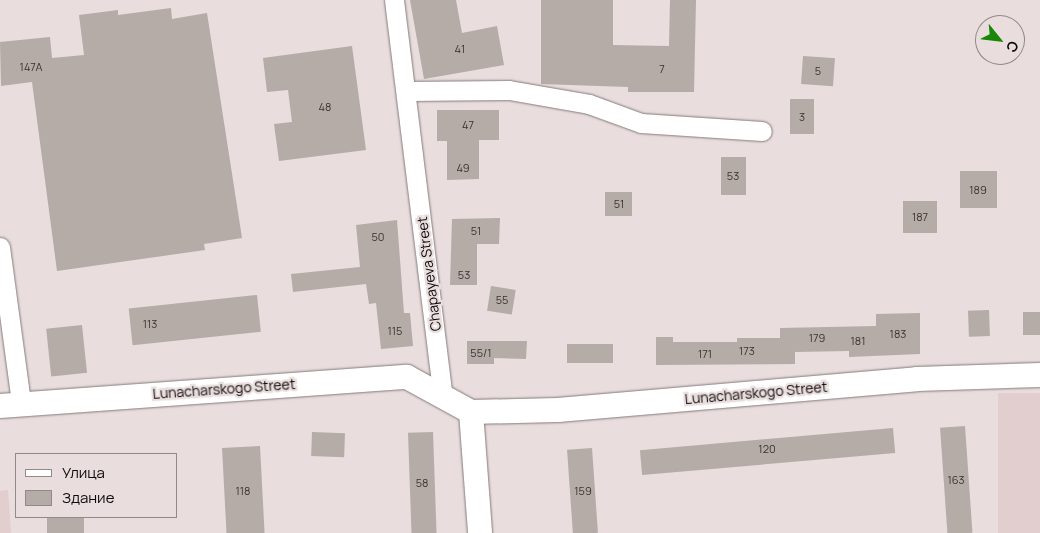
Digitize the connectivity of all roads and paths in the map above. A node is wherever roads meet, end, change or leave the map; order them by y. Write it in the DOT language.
graph roads {
  1 [pos="394,0"];
  2 [pos="407,91"];
  3 [pos="762,131"];
  4 [pos="0,247"];
  5 [pos="1040,375"];
  6 [pos="443,397"];
  7 [pos="11,405"];
  8 [pos="471,412"];
  9 [pos="480,533"];
  1 -- 2 [label="street, Chapayeva Street"];
  2 -- 3 [label="street"];
  2 -- 6 [label="street, Chapayeva Street"];
  4 -- 7 [label="street"];
  5 -- 8 [label="street, Lunacharskogo Street"];
  6 -- 7 [label="street, Lunacharskogo Street"];
  6 -- 8 [label="street"];
  8 -- 9 [label="street"];
}
